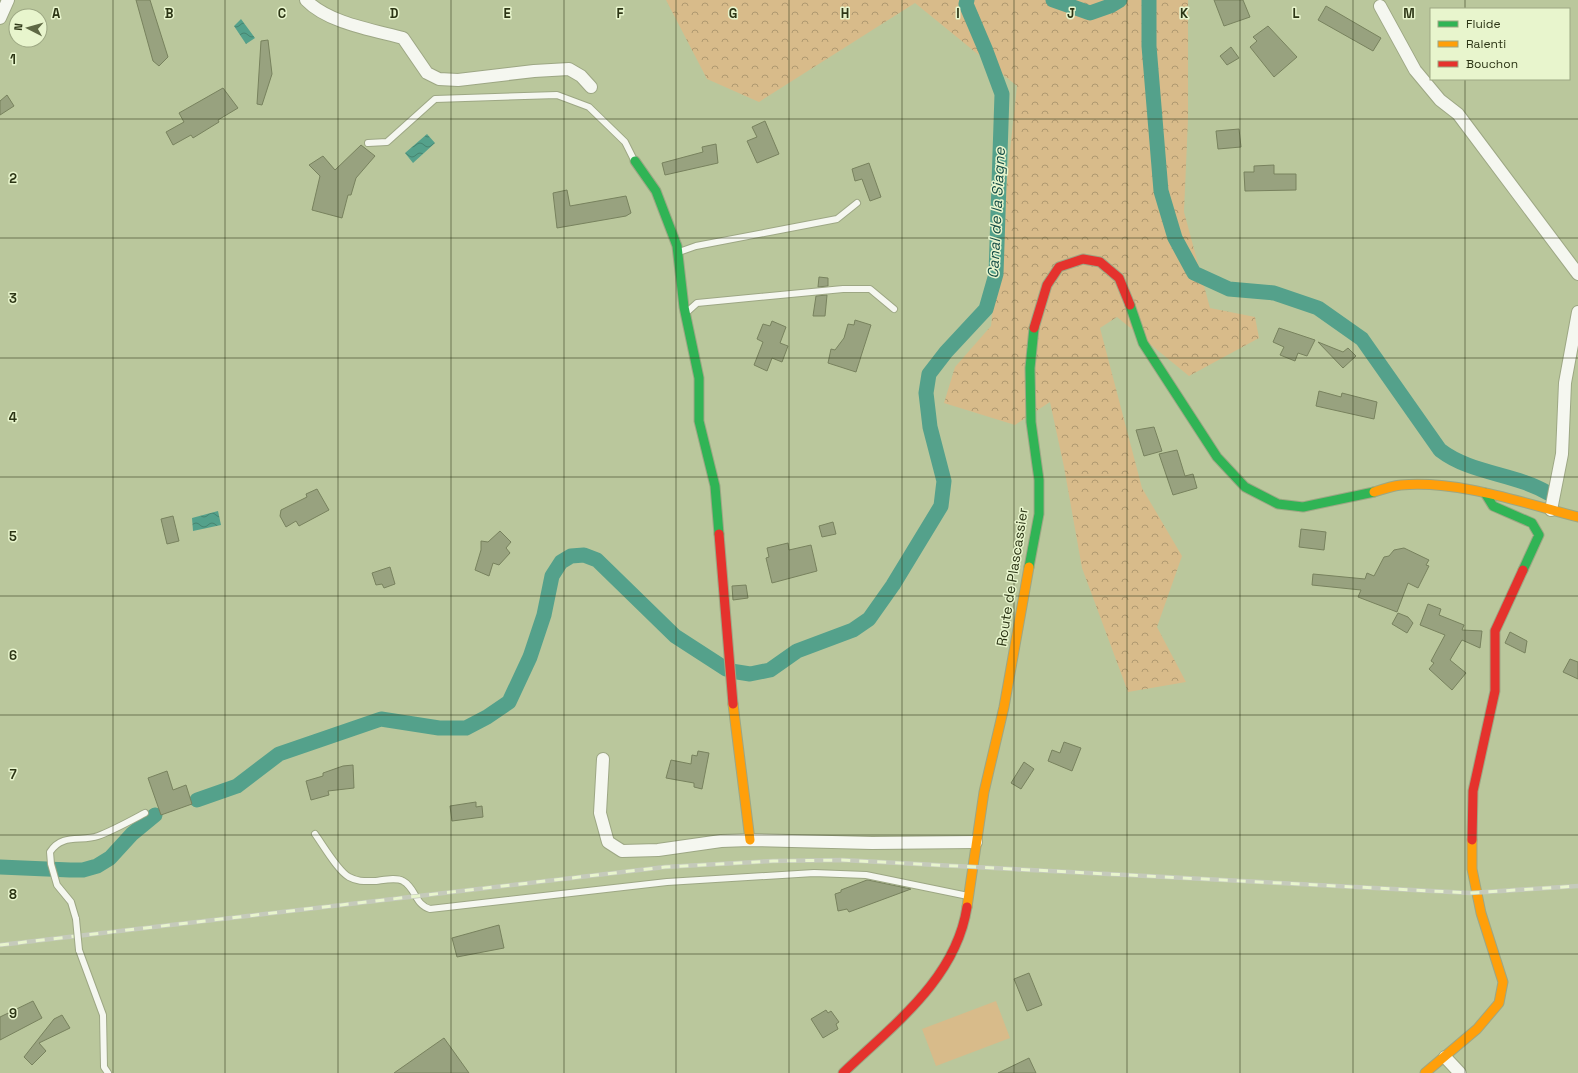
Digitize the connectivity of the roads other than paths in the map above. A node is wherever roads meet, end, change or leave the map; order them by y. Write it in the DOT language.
graph roads {
  1 [pos="8,0"];
  2 [pos="306,0"];
  3 [pos="1379,3"];
  4 [pos="0,18"];
  5 [pos="591,87"];
  6 [pos="368,143"];
  7 [pos="635,161"];
  8 [pos="857,203"];
  9 [pos="677,252"];
  10 [pos="1578,274"];
  11 [pos="894,309"];
  12 [pos="1578,312"];
  13 [pos="685,313"];
  14 [pos="1485,493"];
  15 [pos="1551,510"];
  16 [pos="1578,517"];
  17 [pos="602,759"];
  18 [pos="145,813"];
  19 [pos="315,834"];
  20 [pos="750,840"];
  21 [pos="976,842"];
  22 [pos="970,896"];
  23 [pos="1445,1057"];
  24 [pos="108,1073"];
  25 [pos="843,1073"];
  26 [pos="1425,1073"];
  27 [pos="1460,1073"];
  1 -- 4 [label="street"];
  2 -- 5 [label="street"];
  3 -- 10 [label="street"];
  6 -- 7 [label="lane"];
  7 -- 9 [label="street"];
  8 -- 9 [label="lane"];
  9 -- 13 [label="street"];
  11 -- 13 [label="lane"];
  12 -- 15 [label="street"];
  13 -- 20 [label="street"];
  14 -- 15 [label="street, Route de Plascassier"];
  14 -- 21 [label="street, Route de Plascassier"];
  14 -- 23 [label="street"];
  15 -- 16 [label="street, Route de Plascassier"];
  17 -- 20 [label="street"];
  18 -- 24 [label="lane, bridge"];
  19 -- 22 [label="lane"];
  20 -- 21 [label="street"];
  21 -- 22 [label="street, Route de Plascassier"];
  22 -- 25 [label="street, Route de Plascassier"];
  23 -- 26 [label="street"];
  23 -- 27 [label="street"];
}
